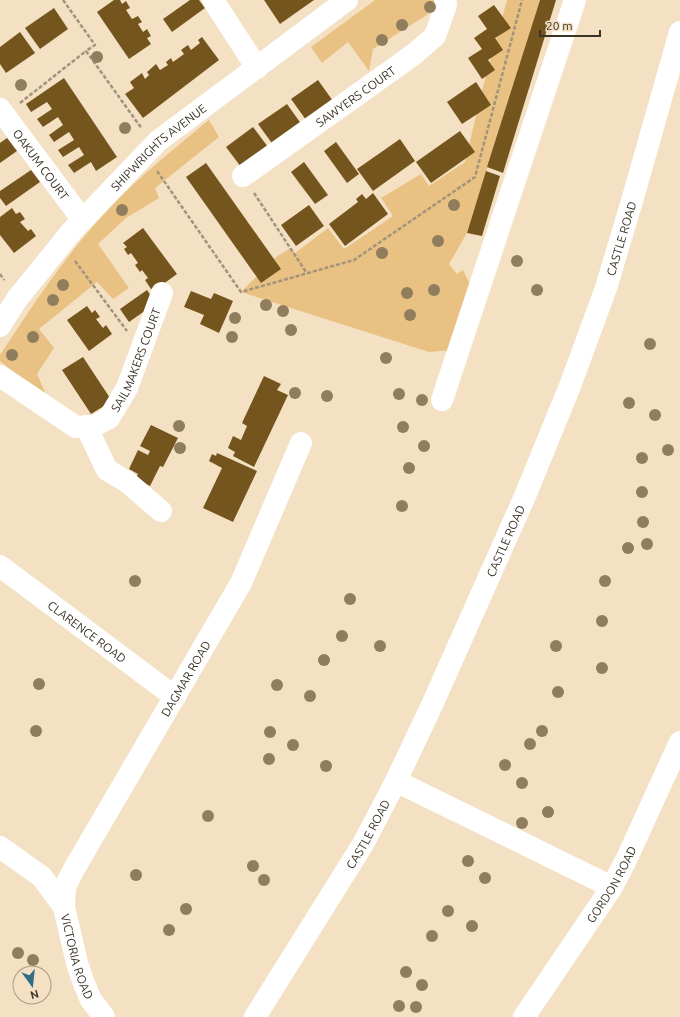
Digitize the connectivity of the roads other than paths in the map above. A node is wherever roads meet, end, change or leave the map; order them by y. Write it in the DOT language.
graph roads {
  1 [pos="213,0"];
  2 [pos="347,0"];
  3 [pos="444,0"];
  4 [pos="575,0"];
  5 [pos="680,32"];
  6 [pos="257,68"];
  7 [pos="2,112"];
  8 [pos="243,176"];
  9 [pos="82,219"];
  10 [pos="162,293"];
  11 [pos="0,326"];
  12 [pos="0,376"];
  13 [pos="442,400"];
  14 [pos="86,426"];
  15 [pos="301,443"];
  16 [pos="161,511"];
  17 [pos="0,566"];
  18 [pos="175,697"];
  19 [pos="680,742"];
  20 [pos="396,781"];
  21 [pos="0,847"];
  22 [pos="612,886"];
  23 [pos="64,908"];
  24 [pos="104,1017"];
  25 [pos="255,1017"];
  26 [pos="524,1017"];
  1 -- 6 [label="street"];
  2 -- 6 [label="street, SHIPWRIGHTS AVENUE"];
  3 -- 8 [label="street, SAWYERS COURT"];
  4 -- 13 [label="street"];
  5 -- 20 [label="street, CASTLE ROAD"];
  6 -- 9 [label="street, SHIPWRIGHTS AVENUE"];
  7 -- 9 [label="street, OAKUM COURT"];
  9 -- 11 [label="street, SHIPWRIGHTS AVENUE"];
  10 -- 14 [label="street, SAILMAKERS COURT"];
  12 -- 14 [label="street"];
  14 -- 16 [label="street"];
  15 -- 18 [label="street, DAGMAR ROAD"];
  17 -- 18 [label="street, CLARENCE ROAD"];
  18 -- 23 [label="street, DAGMAR ROAD"];
  19 -- 22 [label="street, GORDON ROAD"];
  20 -- 22 [label="street"];
  20 -- 25 [label="street, CASTLE ROAD"];
  21 -- 23 [label="street, VICTORIA ROAD"];
  22 -- 26 [label="street, GORDON ROAD"];
  23 -- 24 [label="street, VICTORIA ROAD"];
}
